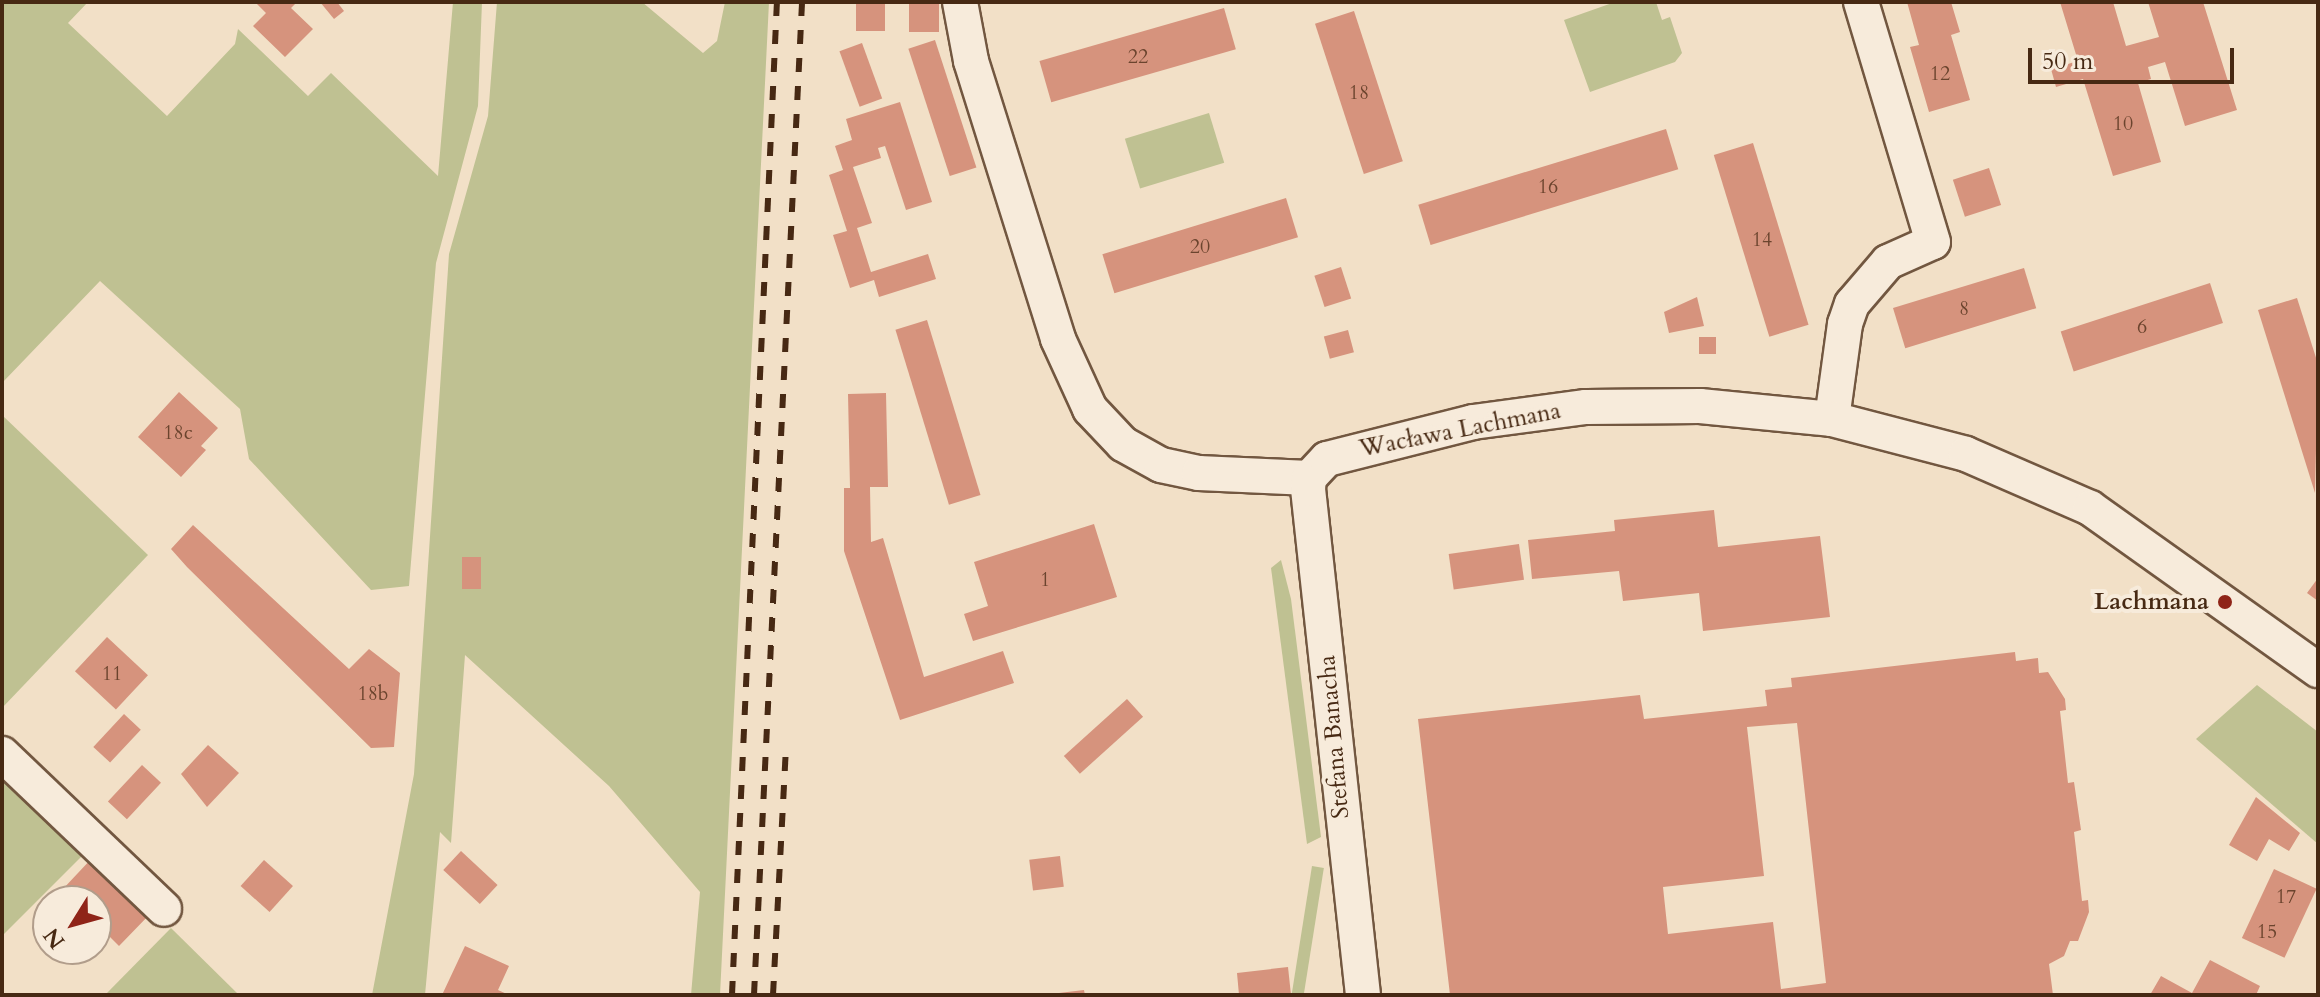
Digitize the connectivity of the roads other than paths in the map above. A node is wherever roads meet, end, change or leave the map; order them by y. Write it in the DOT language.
graph roads {
  1 [pos="960,2"];
  2 [pos="1861,2"];
  3 [pos="1832,419"];
  4 [pos="1309,478"];
  5 [pos="2318,670"];
  6 [pos="2,754"];
  7 [pos="164,909"];
  8 [pos="1363,995"];
  1 -- 4 [label="street"];
  2 -- 3 [label="street"];
  3 -- 4 [label="street, Wacława Lachmana"];
  3 -- 5 [label="street, Wacława Lachmana"];
  4 -- 8 [label="street, Stefana Banacha"];
  6 -- 7 [label="street"];
}
